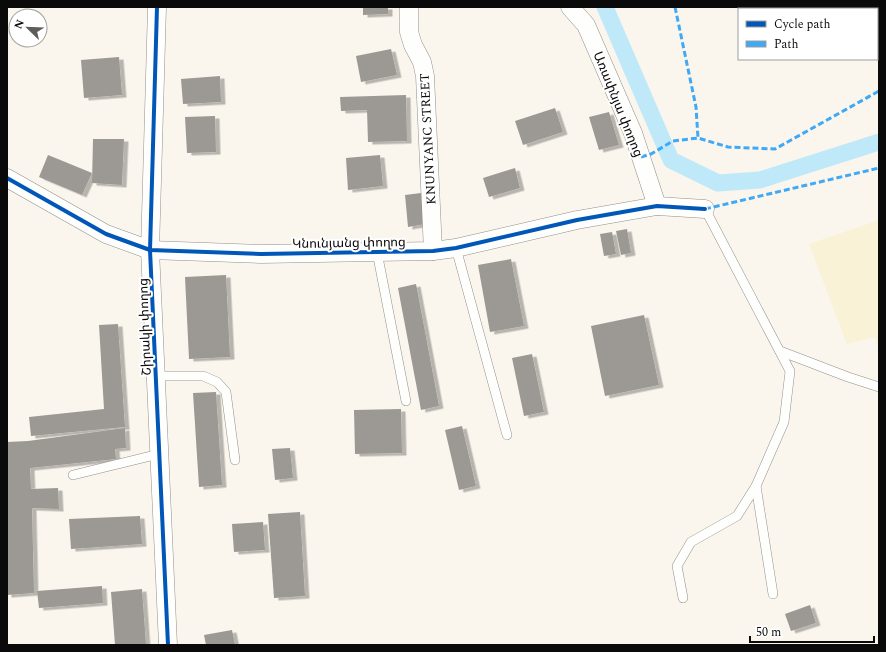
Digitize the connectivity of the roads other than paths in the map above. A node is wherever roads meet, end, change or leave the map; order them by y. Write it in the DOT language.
graph roads {
  1 [pos="157,7"];
  2 [pos="409,7"];
  3 [pos="570,7"];
  4 [pos="7,178"];
  5 [pos="657,206"];
  6 [pos="705,209"];
  7 [pos="456,248"];
  8 [pos="150,250"];
  9 [pos="433,250"];
  10 [pos="377,252"];
  11 [pos="780,351"];
  12 [pos="156,376"];
  13 [pos="879,387"];
  14 [pos="406,401"];
  15 [pos="507,436"];
  16 [pos="159,454"];
  17 [pos="235,460"];
  18 [pos="72,475"];
  19 [pos="756,486"];
  20 [pos="773,594"];
  21 [pos="682,598"];
  22 [pos="168,645"];
  1 -- 8 [label="street, Շիրակի փողոց"];
  2 -- 9 [label="street, KNUNYANC STREET"];
  3 -- 5 [label="street, Առափնյա փողոց"];
  4 -- 8 [label="street, Կնունյանց փողոց"];
  5 -- 6 [label="street, Կնունյանց փողոց"];
  5 -- 7 [label="street, Կնունյանց փողոց"];
  6 -- 11 [label="lane"];
  7 -- 9 [label="street, Կնունյանց փողոց"];
  7 -- 15 [label="lane"];
  8 -- 10 [label="street, Կնունյանց փողոց"];
  8 -- 12 [label="street, Շիրակի փողոց"];
  9 -- 10 [label="street, Կնունյանց փողոց"];
  10 -- 14 [label="lane"];
  11 -- 13 [label="lane"];
  11 -- 19 [label="lane"];
  12 -- 16 [label="street, Շիրակի փողոց"];
  12 -- 17 [label="lane"];
  16 -- 18 [label="lane"];
  16 -- 22 [label="street, Շիրակի փողոց"];
  19 -- 20 [label="lane"];
  19 -- 21 [label="lane"];
}
